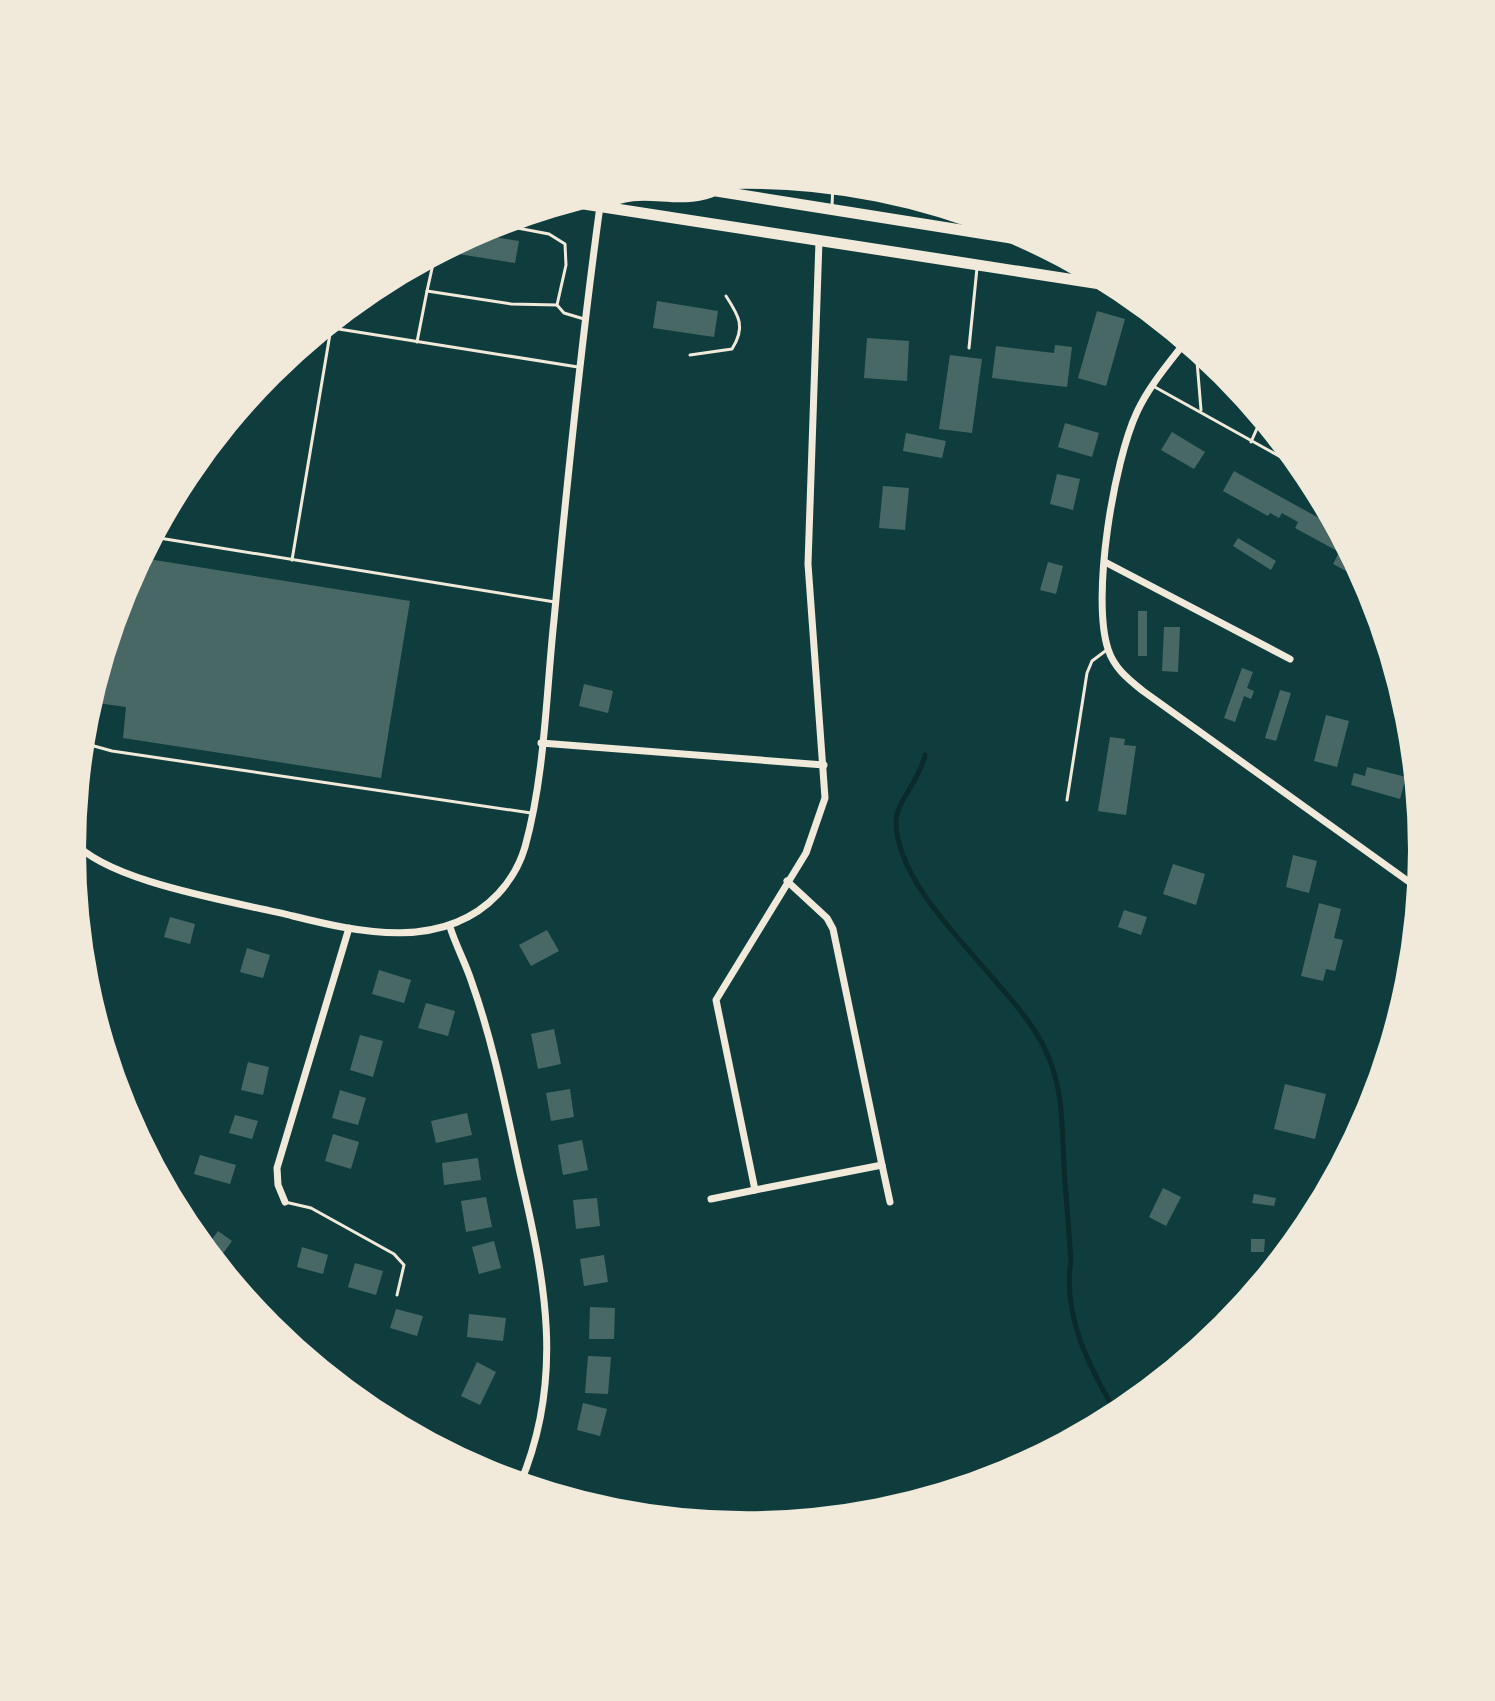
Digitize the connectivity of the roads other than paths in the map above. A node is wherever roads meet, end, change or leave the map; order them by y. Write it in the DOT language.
graph roads {
  1 [pos="737,189"];
  2 [pos="708,190"];
  3 [pos="715,191"];
  4 [pos="658,195"];
  5 [pos="737,195"];
  6 [pos="833,195"];
  7 [pos="600,206"];
  8 [pos="832,210"];
  9 [pos="522,229"];
  10 [pos="989,235"];
  11 [pos="819,241"];
  12 [pos="978,264"];
  13 [pos="432,270"];
  14 [pos="1083,281"];
  15 [pos="427,291"];
  16 [pos="726,296"];
  17 [pos="557,305"];
  18 [pos="584,319"];
  19 [pos="342,328"];
  20 [pos="327,341"];
  21 [pos="417,342"];
  22 [pos="969,348"];
  23 [pos="1180,350"];
  24 [pos="690,355"];
  25 [pos="1197,366"];
  26 [pos="578,367"];
  27 [pos="1153,386"];
  28 [pos="1201,410"];
  29 [pos="1257,429"];
  30 [pos="1251,442"];
  31 [pos="1278,456"];
  32 [pos="165,539"];
  33 [pos="292,560"];
  34 [pos="1105,562"];
  35 [pos="555,602"];
  36 [pos="1108,649"];
  37 [pos="1290,659"];
  38 [pos="541,743"];
  39 [pos="95,746"];
  40 [pos="824,765"];
  41 [pos="1067,800"];
  42 [pos="531,813"];
  43 [pos="86,853"];
  44 [pos="787,881"];
  45 [pos="1408,881"];
  46 [pos="450,927"];
  47 [pos="349,928"];
  48 [pos="882,1165"];
  49 [pos="755,1190"];
  50 [pos="711,1199"];
  51 [pos="285,1202"];
  52 [pos="890,1202"];
  53 [pos="397,1295"];
  54 [pos="523,1473"];
  1 -- 5 [label="lane"];
  2 -- 3 [label="main road"];
  3 -- 4 [label="main road"];
  3 -- 5 [label="main road"];
  5 -- 8 [label="main road"];
  6 -- 8 [label="lane"];
  7 -- 11 [label="main road"];
  7 -- 18 [label="street"];
  8 -- 10 [label="main road"];
  9 -- 17 [label="lane"];
  11 -- 12 [label="main road"];
  11 -- 40 [label="street"];
  12 -- 14 [label="main road"];
  12 -- 22 [label="lane"];
  13 -- 15 [label="lane"];
  15 -- 17 [label="lane"];
  15 -- 21 [label="lane"];
  16 -- 24 [label="lane"];
  17 -- 18 [label="lane"];
  18 -- 26 [label="street"];
  19 -- 21 [label="lane"];
  20 -- 33 [label="lane"];
  21 -- 26 [label="lane"];
  23 -- 27 [label="street"];
  25 -- 28 [label="lane"];
  26 -- 35 [label="street"];
  27 -- 28 [label="lane"];
  27 -- 34 [label="street"];
  28 -- 30 [label="lane"];
  29 -- 30 [label="lane"];
  30 -- 31 [label="lane"];
  32 -- 33 [label="lane"];
  33 -- 35 [label="lane"];
  34 -- 36 [label="street"];
  34 -- 37 [label="street"];
  35 -- 38 [label="street"];
  36 -- 41 [label="lane"];
  36 -- 45 [label="street"];
  38 -- 40 [label="street"];
  38 -- 42 [label="street"];
  39 -- 42 [label="lane"];
  40 -- 44 [label="street"];
  42 -- 46 [label="street"];
  43 -- 47 [label="street"];
  44 -- 48 [label="street"];
  44 -- 49 [label="street"];
  46 -- 47 [label="street"];
  46 -- 54 [label="street"];
  47 -- 51 [label="street"];
  48 -- 49 [label="street"];
  48 -- 52 [label="street"];
  49 -- 50 [label="street"];
  51 -- 53 [label="lane"];
}
